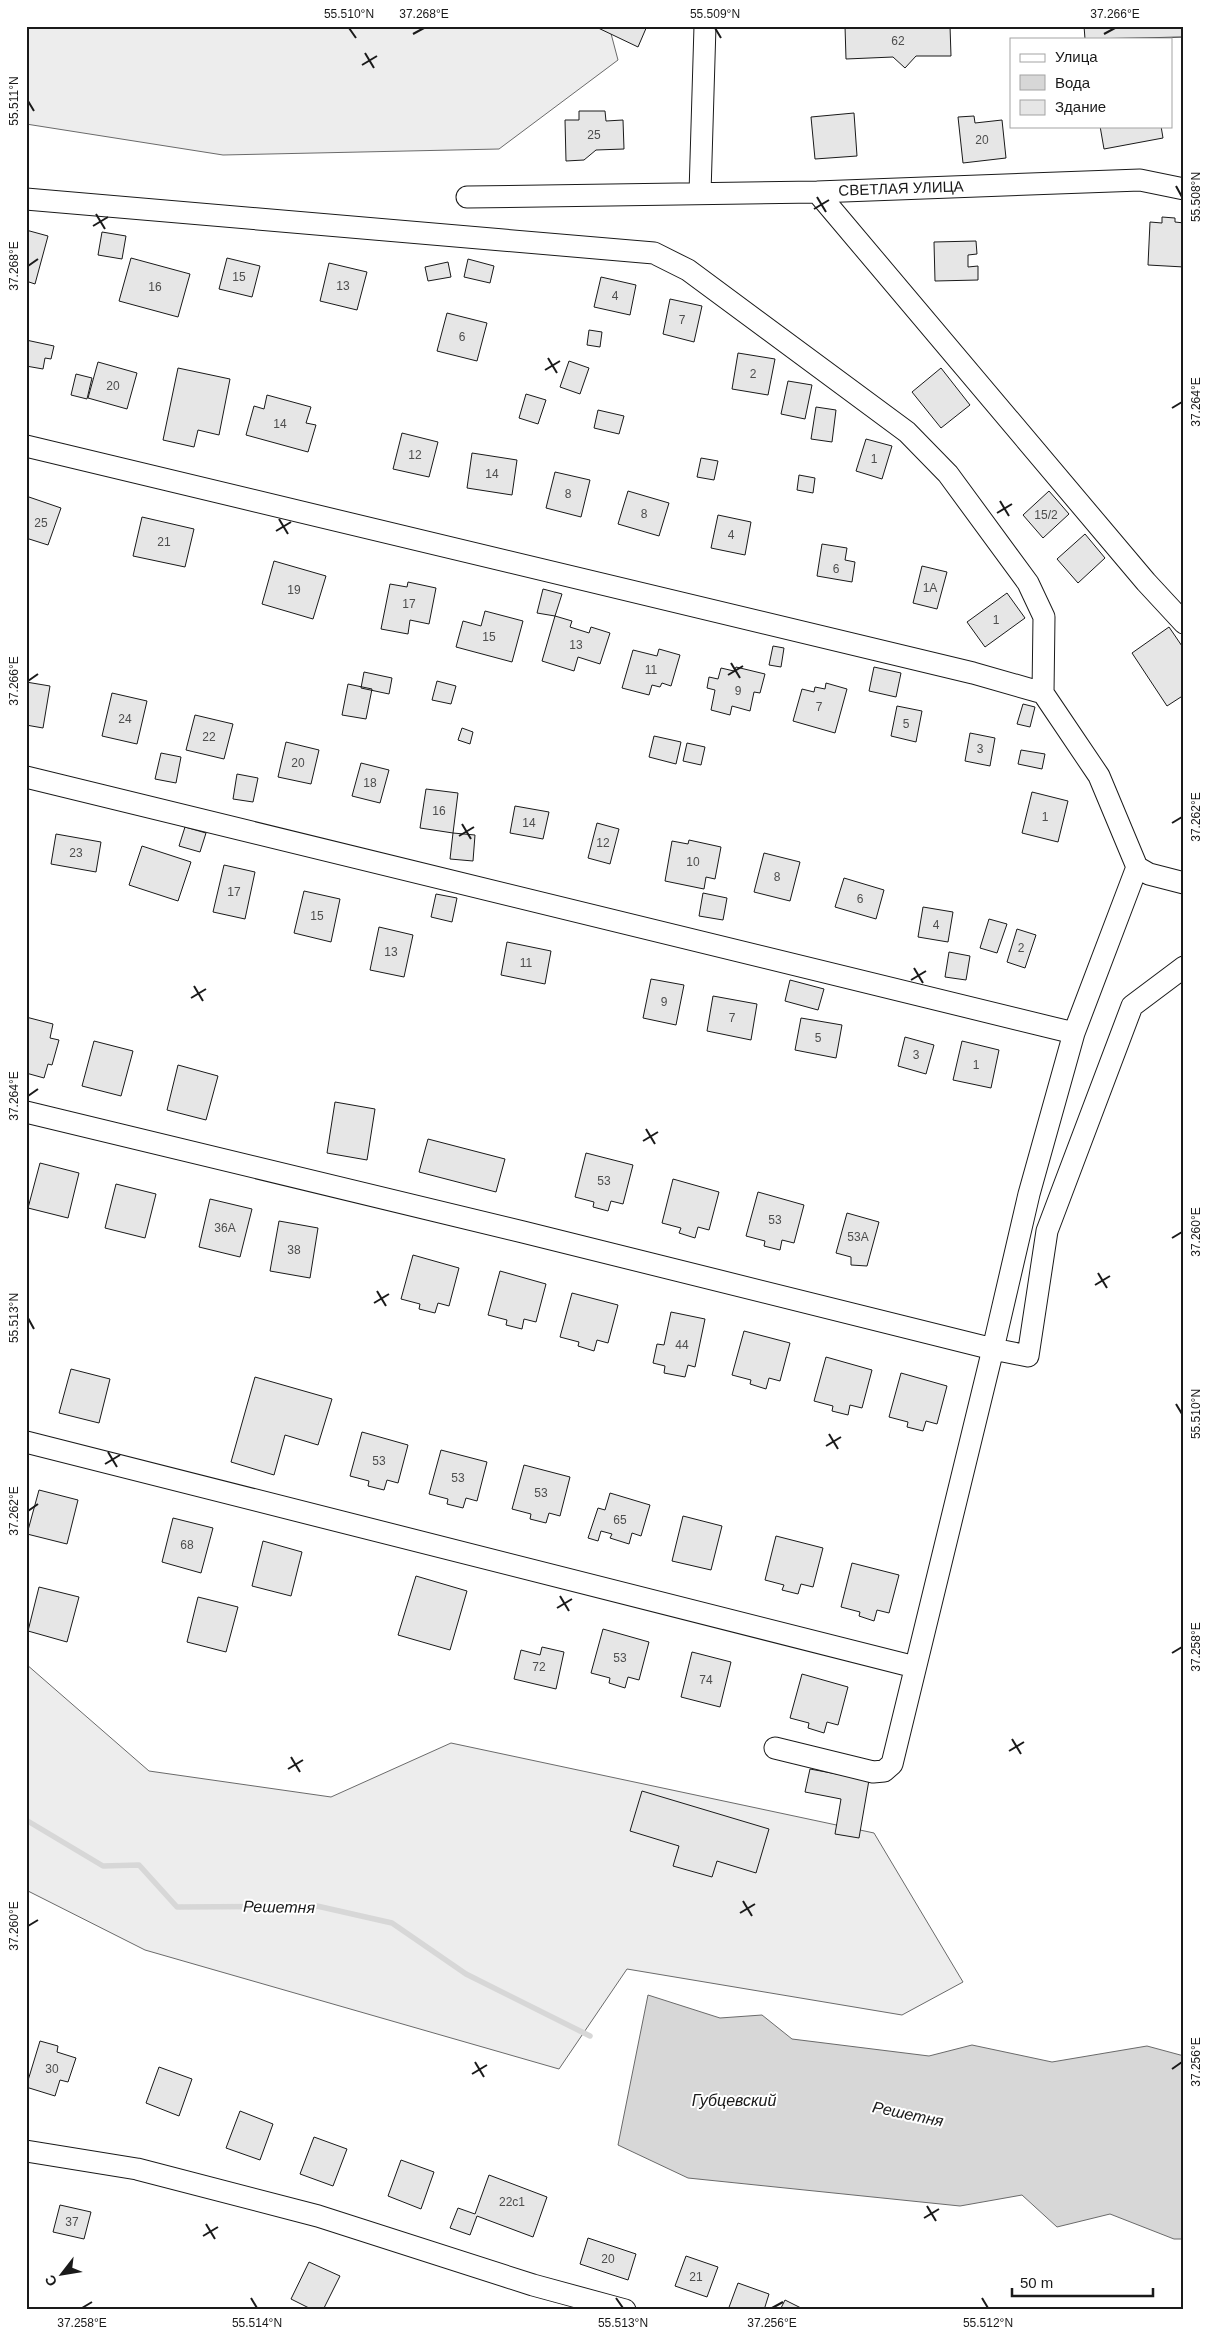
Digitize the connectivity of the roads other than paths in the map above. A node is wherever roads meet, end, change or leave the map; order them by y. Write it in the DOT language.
graph roads {
  1 [pos="705,26"];
  2 [pos="1184,189"];
  3 [pos="817,192"];
  4 [pos="700,193"];
  5 [pos="467,197"];
  6 [pos="26,199"];
  7 [pos="26,446"];
  8 [pos="1184,624"];
  9 [pos="1043,693"];
  10 [pos="26,777"];
  11 [pos="1143,870"];
  12 [pos="1184,883"];
  13 [pos="1184,967"];
  14 [pos="1074,1033"];
  15 [pos="26,1112"];
  16 [pos="993,1349"];
  17 [pos="26,1442"];
  18 [pos="915,1667"];
  19 [pos="775,1748"];
  20 [pos="28,2155"];
  21 [pos="626,2310"];
  1 -- 4 [label="street"];
  2 -- 3 [label="street, СВЕТЛАЯ УЛИЦА"];
  3 -- 4 [label="street, СВЕТЛАЯ УЛИЦА"];
  3 -- 8 [label="street"];
  4 -- 5 [label="street, СВЕТЛАЯ УЛИЦА"];
  6 -- 9 [label="street"];
  7 -- 9 [label="street"];
  9 -- 11 [label="street"];
  10 -- 14 [label="street"];
  11 -- 12 [label="street"];
  11 -- 14 [label="street"];
  13 -- 16 [label="street"];
  14 -- 16 [label="street"];
  15 -- 16 [label="street"];
  16 -- 18 [label="street"];
  17 -- 18 [label="street"];
  18 -- 19 [label="street"];
  20 -- 21 [label="street"];
}
